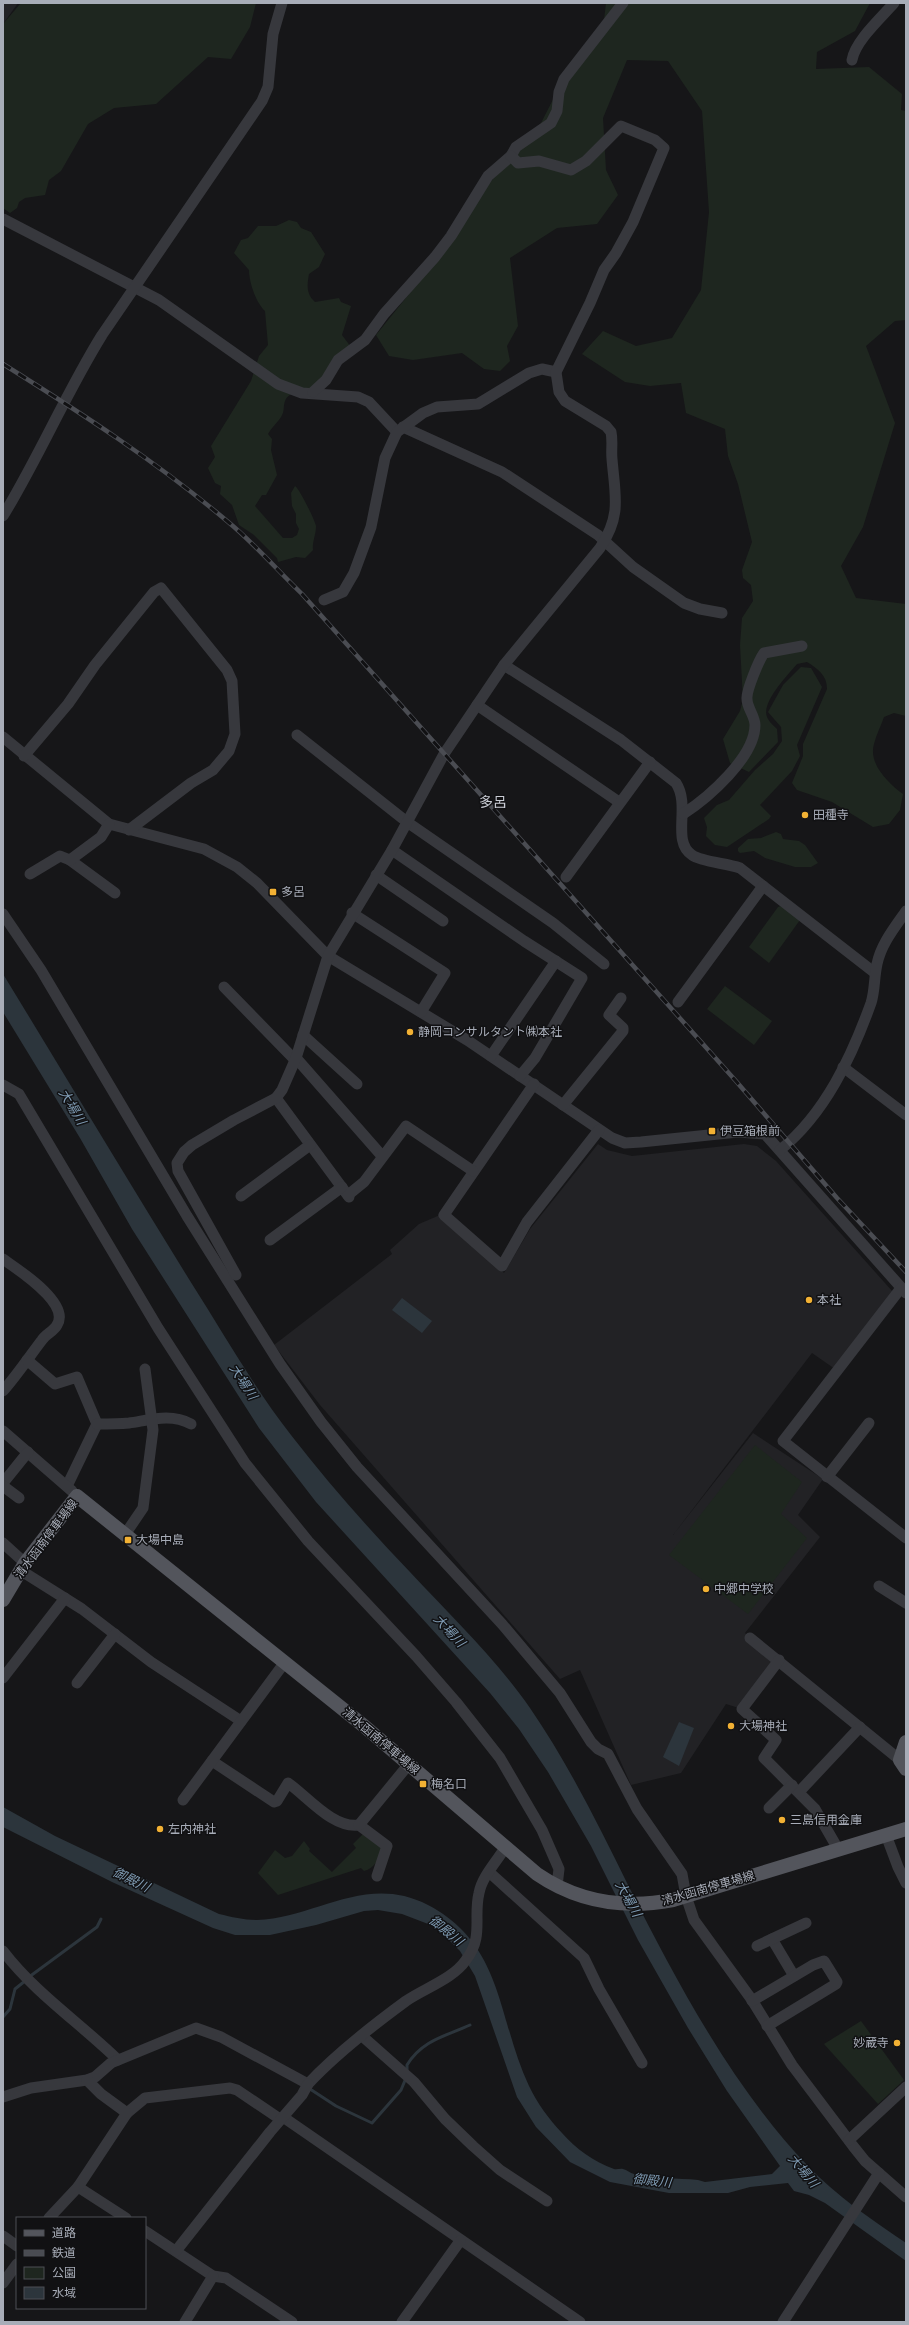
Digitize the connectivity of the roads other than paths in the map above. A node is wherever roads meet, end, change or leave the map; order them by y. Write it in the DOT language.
graph roads {
  1 [pos="282,3"];
  2 [pos="623,3"];
  3 [pos="894,3"];
  4 [pos="852,60"];
  5 [pos="511,156"];
  6 [pos="3,219"];
  7 [pos="134,286"];
  8 [pos="556,372"];
  9 [pos="313,392"];
  10 [pos="400,430"];
  11 [pos="3,516"];
  12 [pos="605,541"];
  13 [pos="324,600"];
  14 [pos="722,613"];
  15 [pos="802,646"];
  16 [pos="504,665"];
  17 [pos="477,705"];
  18 [pos="296,735"];
  19 [pos="3,737"];
  20 [pos="24,756"];
  21 [pos="650,762"];
  22 [pos="619,802"];
  23 [pos="683,814"];
  24 [pos="407,822"];
  25 [pos="109,824"];
  26 [pos="129,830"];
  27 [pos="392,850"];
  28 [pos="70,860"];
  29 [pos="30,874"];
  30 [pos="376,874"];
  31 [pos="566,878"];
  32 [pos="763,886"];
  33 [pos="115,893"];
  34 [pos="906,911"];
  35 [pos="352,913"];
  36 [pos="3,914"];
  37 [pos="443,921"];
  38 [pos="328,956"];
  39 [pos="556,961"];
  40 [pos="604,964"];
  41 [pos="875,973"];
  42 [pos="224,987"];
  43 [pos="621,998"];
  44 [pos="678,1002"];
  45 [pos="421,1012"];
  46 [pos="303,1035"];
  47 [pos="491,1056"];
  48 [pos="295,1059"];
  49 [pos="843,1067"];
  50 [pos="520,1076"];
  51 [pos="357,1084"];
  52 [pos="534,1084"];
  53 [pos="3,1085"];
  54 [pos="276,1098"];
  55 [pos="563,1105"];
  56 [pos="906,1115"];
  57 [pos="599,1130"];
  58 [pos="310,1145"];
  59 [pos="780,1150"];
  60 [pos="382,1156"];
  61 [pos="473,1171"];
  62 [pos="347,1193"];
  63 [pos="241,1196"];
  64 [pos="199,1209"];
  65 [pos="187,1216"];
  66 [pos="270,1240"];
  67 [pos="3,1259"];
  68 [pos="236,1275"];
  69 [pos="904,1290"];
  70 [pos="27,1360"];
  71 [pos="145,1369"];
  72 [pos="3,1391"];
  73 [pos="152,1420"];
  74 [pos="869,1423"];
  75 [pos="97,1424"];
  76 [pos="191,1424"];
  77 [pos="3,1431"];
  78 [pos="28,1452"];
  79 [pos="827,1477"];
  80 [pos="3,1484"];
  81 [pos="72,1491"];
  82 [pos="19,1498"];
  83 [pos="126,1533"];
  84 [pos="906,1538"];
  85 [pos="3,1543"];
  86 [pos="23,1567"];
  87 [pos="878,1586"];
  88 [pos="65,1598"];
  89 [pos="3,1600"];
  90 [pos="906,1603"];
  91 [pos="115,1634"];
  92 [pos="750,1638"];
  93 [pos="779,1660"];
  94 [pos="285,1662"];
  95 [pos="3,1678"];
  96 [pos="77,1683"];
  97 [pos="241,1721"];
  98 [pos="860,1727"];
  99 [pos="906,1742"];
  100 [pos="212,1761"];
  101 [pos="409,1764"];
  102 [pos="903,1765"];
  103 [pos="796,1789"];
  104 [pos="183,1800"];
  105 [pos="769,1808"];
  106 [pos="359,1825"];
  107 [pos="906,1829"];
  108 [pos="886,1835"];
  109 [pos="505,1848"];
  110 [pos="838,1849"];
  111 [pos="489,1872"];
  112 [pos="377,1876"];
  113 [pos="906,1883"];
  114 [pos="558,1886"];
  115 [pos="679,1898"];
  116 [pos="806,1924"];
  117 [pos="772,1939"];
  118 [pos="757,1946"];
  119 [pos="3,1951"];
  120 [pos="794,1976"];
  121 [pos="752,2001"];
  122 [pos="767,2026"];
  123 [pos="362,2036"];
  124 [pos="118,2060"];
  125 [pos="642,2063"];
  126 [pos="87,2080"];
  127 [pos="308,2084"];
  128 [pos="906,2087"];
  129 [pos="3,2097"];
  130 [pos="127,2113"];
  131 [pos="282,2118"];
  132 [pos="849,2140"];
  133 [pos="878,2176"];
  134 [pos="78,2187"];
  135 [pos="906,2197"];
  136 [pos="548,2201"];
  137 [pos="50,2217"];
  138 [pos="124,2217"];
  139 [pos="146,2232"];
  140 [pos="3,2236"];
  141 [pos="460,2241"];
  142 [pos="16,2245"];
  143 [pos="176,2251"];
  144 [pos="16,2265"];
  145 [pos="213,2276"];
  146 [pos="3,2282"];
  147 [pos="185,2322"];
  148 [pos="292,2322"];
  149 [pos="402,2322"];
  150 [pos="580,2322"];
  151 [pos="783,2322"];
  1 -- 7 [label="street"];
  2 -- 5 [label="street"];
  3 -- 4 [label="street"];
  5 -- 8 [label="street"];
  5 -- 9 [label="street"];
  6 -- 7 [label="street"];
  7 -- 9 [label="street"];
  7 -- 11 [label="street"];
  8 -- 10 [label="street"];
  8 -- 12 [label="street"];
  9 -- 10 [label="street"];
  10 -- 12 [label="street"];
  10 -- 13 [label="street"];
  12 -- 14 [label="street"];
  12 -- 16 [label="street"];
  15 -- 23 [label="street"];
  16 -- 17 [label="street"];
  16 -- 21 [label="street"];
  17 -- 22 [label="street"];
  17 -- 24 [label="street"];
  18 -- 24 [label="street"];
  19 -- 20 [label="street"];
  20 -- 25 [label="street"];
  20 -- 26 [label="street"];
  21 -- 22 [label="street"];
  21 -- 23 [label="street"];
  22 -- 31 [label="street"];
  23 -- 32 [label="street"];
  24 -- 27 [label="street"];
  24 -- 40 [label="street"];
  25 -- 26 [label="street"];
  25 -- 28 [label="street"];
  26 -- 38 [label="street"];
  27 -- 30 [label="street"];
  27 -- 39 [label="street"];
  28 -- 29 [label="street"];
  28 -- 33 [label="street"];
  30 -- 35 [label="street"];
  30 -- 37 [label="street"];
  32 -- 41 [label="street"];
  32 -- 44 [label="street"];
  34 -- 41 [label="street"];
  35 -- 38 [label="street"];
  35 -- 45 [label="street"];
  36 -- 65 [label="street"];
  38 -- 45 [label="street"];
  38 -- 46 [label="street"];
  39 -- 47 [label="street"];
  39 -- 50 [label="street"];
  41 -- 49 [label="street"];
  42 -- 48 [label="street"];
  43 -- 55 [label="street"];
  45 -- 47 [label="street"];
  46 -- 48 [label="street"];
  46 -- 51 [label="street"];
  47 -- 50 [label="street"];
  48 -- 54 [label="street"];
  48 -- 60 [label="street"];
  49 -- 56 [label="street"];
  49 -- 59 [label="street"];
  50 -- 52 [label="street"];
  52 -- 55 [label="street"];
  52 -- 61 [label="street"];
  53 -- 114 [label="street"];
  54 -- 58 [label="street"];
  54 -- 64 [label="street"];
  55 -- 57 [label="street"];
  57 -- 59 [label="street"];
  57 -- 61 [label="street"];
  58 -- 62 [label="street"];
  58 -- 63 [label="street"];
  59 -- 69 [label="street"];
  60 -- 61 [label="street"];
  60 -- 62 [label="street"];
  62 -- 66 [label="street"];
  64 -- 65 [label="street"];
  64 -- 68 [label="street"];
  65 -- 115 [label="street"];
  67 -- 70 [label="street"];
  69 -- 79 [label="street"];
  70 -- 72 [label="street"];
  70 -- 75 [label="street"];
  71 -- 73 [label="street"];
  73 -- 75 [label="street"];
  73 -- 76 [label="street"];
  73 -- 83 [label="street"];
  74 -- 79 [label="street"];
  75 -- 81 [label="street"];
  77 -- 78 [label="street"];
  78 -- 80 [label="street"];
  78 -- 81 [label="street"];
  79 -- 84 [label="street"];
  80 -- 82 [label="street"];
  81 -- 83 [label="main road, 清水函南停車場線"];
  81 -- 86 [label="main road, 清水函南停車場線"];
  83 -- 94 [label="main road, 清水函南停車場線"];
  85 -- 86 [label="street"];
  86 -- 88 [label="street"];
  86 -- 89 [label="main road, 清水函南停車場線"];
  87 -- 90 [label="street"];
  88 -- 91 [label="street"];
  88 -- 95 [label="street"];
  91 -- 96 [label="street"];
  91 -- 97 [label="street"];
  92 -- 93 [label="street"];
  93 -- 98 [label="street"];
  93 -- 103 [label="street"];
  94 -- 97 [label="street"];
  94 -- 101 [label="main road, 清水函南停車場線"];
  97 -- 100 [label="street"];
  98 -- 102 [label="street"];
  98 -- 103 [label="street"];
  99 -- 102 [label="main road"];
  100 -- 104 [label="street"];
  100 -- 106 [label="street"];
  101 -- 106 [label="street"];
  101 -- 109 [label="main road, 清水函南停車場線"];
  103 -- 105 [label="street"];
  103 -- 110 [label="street"];
  106 -- 112 [label="street"];
  107 -- 108 [label="main road, 清水函南停車場線"];
  108 -- 110 [label="main road, 清水函南停車場線"];
  108 -- 113 [label="street"];
  109 -- 111 [label="street"];
  109 -- 114 [label="main road, 清水函南停車場線"];
  110 -- 115 [label="main road, 清水函南停車場線"];
  111 -- 123 [label="street"];
  111 -- 125 [label="street"];
  114 -- 115 [label="main road, 清水函南停車場線"];
  115 -- 121 [label="street"];
  116 -- 117 [label="street"];
  117 -- 118 [label="street"];
  117 -- 120 [label="street"];
  119 -- 124 [label="street"];
  120 -- 121 [label="street"];
  120 -- 122 [label="street"];
  121 -- 122 [label="street"];
  122 -- 132 [label="street"];
  123 -- 127 [label="street"];
  123 -- 136 [label="street"];
  124 -- 126 [label="street"];
  124 -- 127 [label="street"];
  126 -- 129 [label="street"];
  126 -- 130 [label="street"];
  127 -- 131 [label="street"];
  128 -- 132 [label="street"];
  130 -- 131 [label="street"];
  130 -- 134 [label="street"];
  131 -- 141 [label="street"];
  131 -- 143 [label="street"];
  132 -- 133 [label="street"];
  133 -- 135 [label="street"];
  133 -- 151 [label="street"];
  134 -- 137 [label="street"];
  134 -- 138 [label="street"];
  139 -- 143 [label="street"];
  140 -- 142 [label="street"];
  141 -- 149 [label="street"];
  141 -- 150 [label="street"];
  143 -- 145 [label="street"];
  144 -- 146 [label="street"];
  145 -- 147 [label="street"];
  145 -- 148 [label="street"];
}
